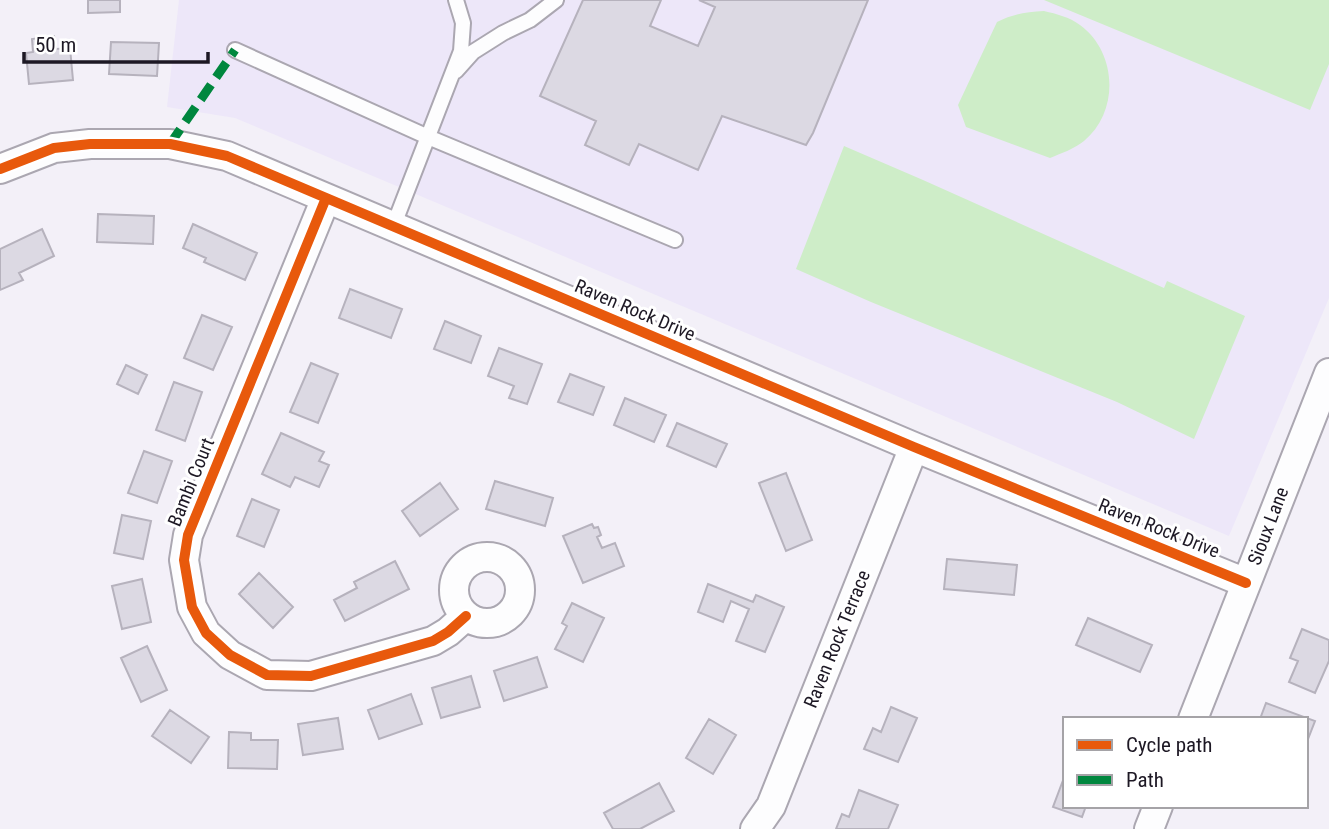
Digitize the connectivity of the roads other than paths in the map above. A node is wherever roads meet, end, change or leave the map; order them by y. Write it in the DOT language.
graph roads {
  1 [pos="456,0"];
  2 [pos="555,0"];
  3 [pos="235,50"];
  4 [pos="453,75"];
  5 [pos="428,137"];
  6 [pos="0,169"];
  7 [pos="326,198"];
  8 [pos="393,227"];
  9 [pos="675,240"];
  10 [pos="1329,373"];
  11 [pos="915,447"];
  12 [pos="1246,583"];
  13 [pos="466,616"];
  14 [pos="1194,717"];
  15 [pos="1157,808"];
  16 [pos="755,829"];
  17 [pos="1149,829"];
  1 -- 4 [label="lane"];
  2 -- 4 [label="lane"];
  3 -- 5 [label="lane"];
  4 -- 5 [label="lane"];
  5 -- 8 [label="lane"];
  5 -- 9 [label="lane"];
  6 -- 7 [label="street, Raven Rock Drive"];
  7 -- 8 [label="street, Raven Rock Drive"];
  7 -- 13 [label="street, Bambi Court"];
  8 -- 11 [label="street, Raven Rock Drive"];
  10 -- 12 [label="street, Sioux Lane"];
  11 -- 12 [label="street, Raven Rock Drive"];
  11 -- 16 [label="street, Raven Rock Terrace"];
  12 -- 14 [label="street, Sioux Lane"];
  15 -- 17 [label="street"];
}
